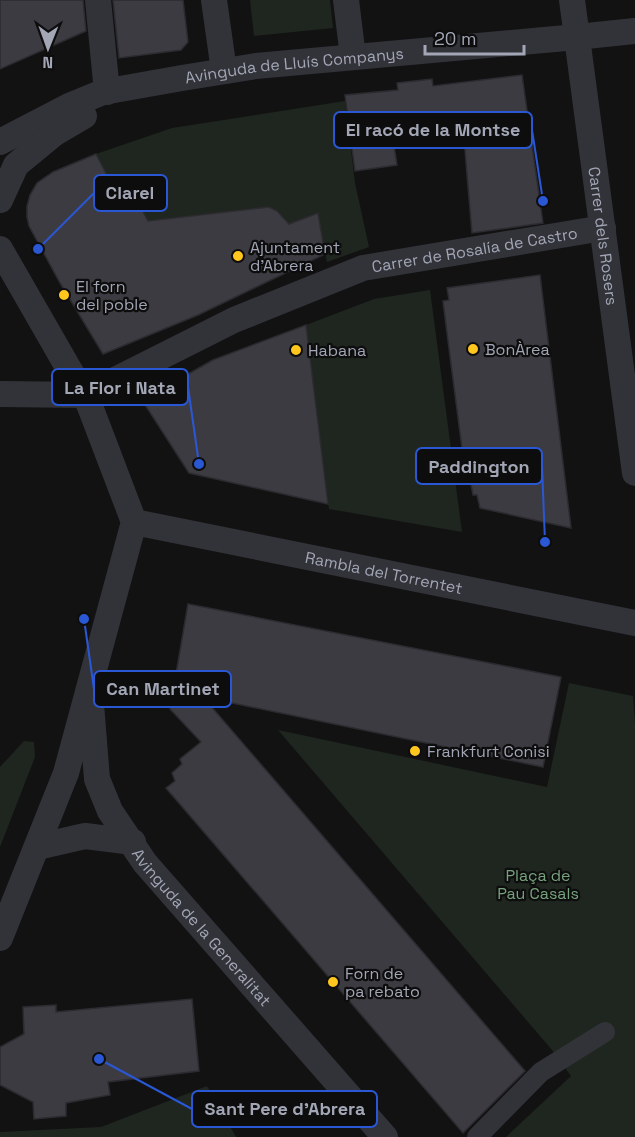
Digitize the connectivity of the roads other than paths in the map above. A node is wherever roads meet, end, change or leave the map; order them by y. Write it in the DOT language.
graph roads {
  1 [pos="98,0"];
  2 [pos="214,0"];
  3 [pos="346,0"];
  4 [pos="572,0"];
  5 [pos="635,31"];
  6 [pos="577,38"];
  7 [pos="353,57"];
  8 [pos="224,71"];
  9 [pos="161,82"];
  10 [pos="106,92"];
  11 [pos="0,142"];
  12 [pos="8,170"];
  13 [pos="0,200"];
  14 [pos="603,228"];
  15 [pos="0,249"];
  16 [pos="0,394"];
  17 [pos="85,396"];
  18 [pos="635,473"];
  19 [pos="134,522"];
  20 [pos="635,623"];
  21 [pos="90,684"];
  22 [pos="133,842"];
  23 [pos="36,847"];
  24 [pos="0,939"];
  25 [pos="605,1032"];
  26 [pos="385,1137"];
  27 [pos="477,1137"];
  1 -- 10 [label="street"];
  2 -- 8 [label="street"];
  3 -- 7 [label="street"];
  4 -- 6 [label="street, Carrer dels Rosers"];
  5 -- 6 [label="street, Avinguda de Lluís Companys"];
  6 -- 7 [label="street, Avinguda de Lluís Companys"];
  6 -- 14 [label="street, Carrer dels Rosers"];
  7 -- 8 [label="street, Avinguda de Lluís Companys"];
  8 -- 9 [label="street, Avinguda de Lluís Companys"];
  9 -- 10 [label="street, Avinguda de Lluís Companys"];
  9 -- 12 [label="street"];
  10 -- 11 [label="street, Avinguda de Lluís Companys"];
  12 -- 13 [label="street"];
  14 -- 17 [label="street, Carrer de Rosalía de Castro"];
  14 -- 18 [label="street, Carrer dels Rosers"];
  15 -- 17 [label="street"];
  16 -- 17 [label="street"];
  17 -- 19 [label="street"];
  19 -- 20 [label="street, Rambla del Torrentet"];
  19 -- 21 [label="street"];
  21 -- 22 [label="street, Avinguda de la Generalitat"];
  21 -- 23 [label="street"];
  22 -- 23 [label="street"];
  22 -- 26 [label="street, Avinguda de la Generalitat"];
  23 -- 24 [label="street"];
  25 -- 27 [label="street"];
}
